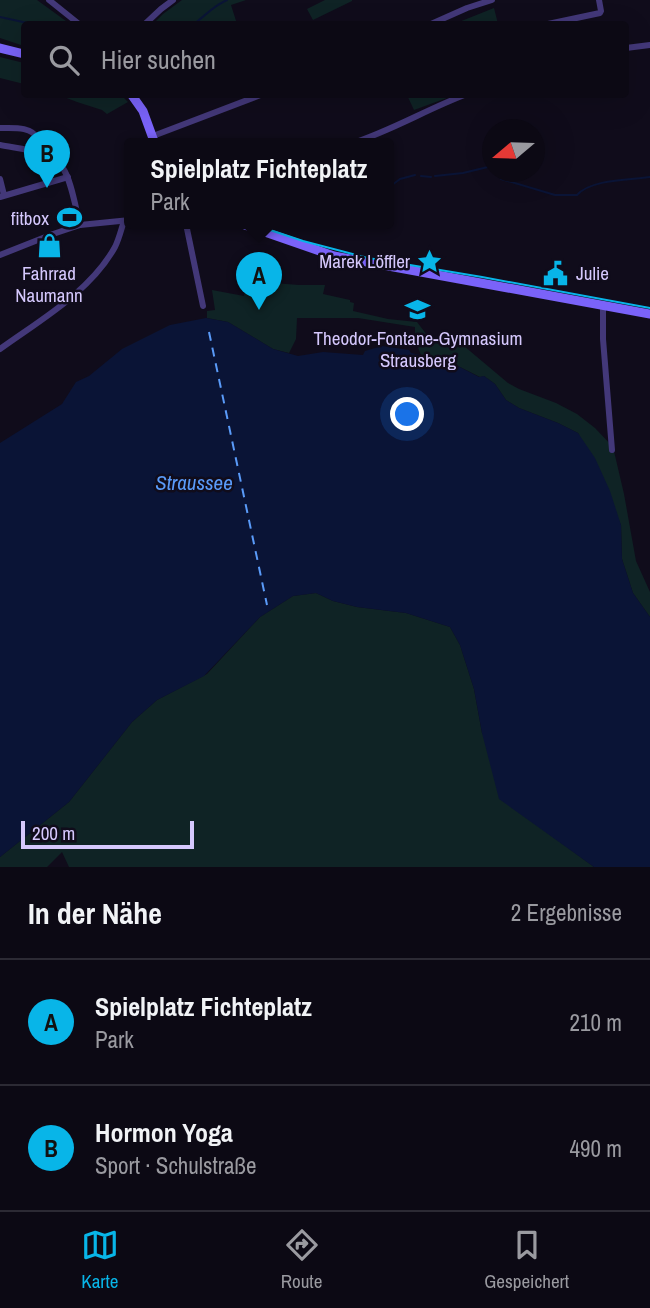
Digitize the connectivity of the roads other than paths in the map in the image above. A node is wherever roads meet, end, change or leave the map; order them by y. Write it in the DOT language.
graph roads {
  1 [pos="49,0"];
  2 [pos="492,0"];
  3 [pos="599,0"];
  4 [pos="168,1"];
  5 [pos="75,21"];
  6 [pos="148,21"];
  7 [pos="437,21"];
  8 [pos="562,21"];
  9 [pos="650,45"];
  10 [pos="0,48"];
  11 [pos="629,48"];
  12 [pos="21,53"];
  13 [pos="134,98"];
  14 [pos="254,98"];
  15 [pos="457,98"];
  16 [pos="0,128"];
  17 [pos="153,138"];
  18 [pos="159,138"];
  19 [pos="369,138"];
  20 [pos="0,145"];
  21 [pos="36,153"];
  22 [pos="68,177"];
  23 [pos="0,179"];
  24 [pos="2,196"];
  25 [pos="124,221"];
  26 [pos="80,225"];
  27 [pos="124,228"];
  28 [pos="187,229"];
  29 [pos="256,229"];
  30 [pos="0,255"];
  31 [pos="603,305"];
  32 [pos="203,306"];
  33 [pos="650,314"];
  34 [pos="0,349"];
  35 [pos="612,450"];
  1 -- 5 [label="street"];
  2 -- 7 [label="street"];
  3 -- 8 [label="street"];
  4 -- 6 [label="street"];
  9 -- 11 [label="street"];
  10 -- 12 [label="street"];
  13 -- 17 [label="street"];
  14 -- 18 [label="street"];
  15 -- 19 [label="street"];
  16 -- 21 [label="street"];
  20 -- 21 [label="street"];
  21 -- 22 [label="street"];
  22 -- 24 [label="street"];
  22 -- 26 [label="street"];
  23 -- 24 [label="street"];
  25 -- 26 [label="street"];
  26 -- 30 [label="street"];
  27 -- 34 [label="street"];
  28 -- 32 [label="street"];
  29 -- 31 [label="street"];
  31 -- 33 [label="street"];
  31 -- 35 [label="street"];
}
